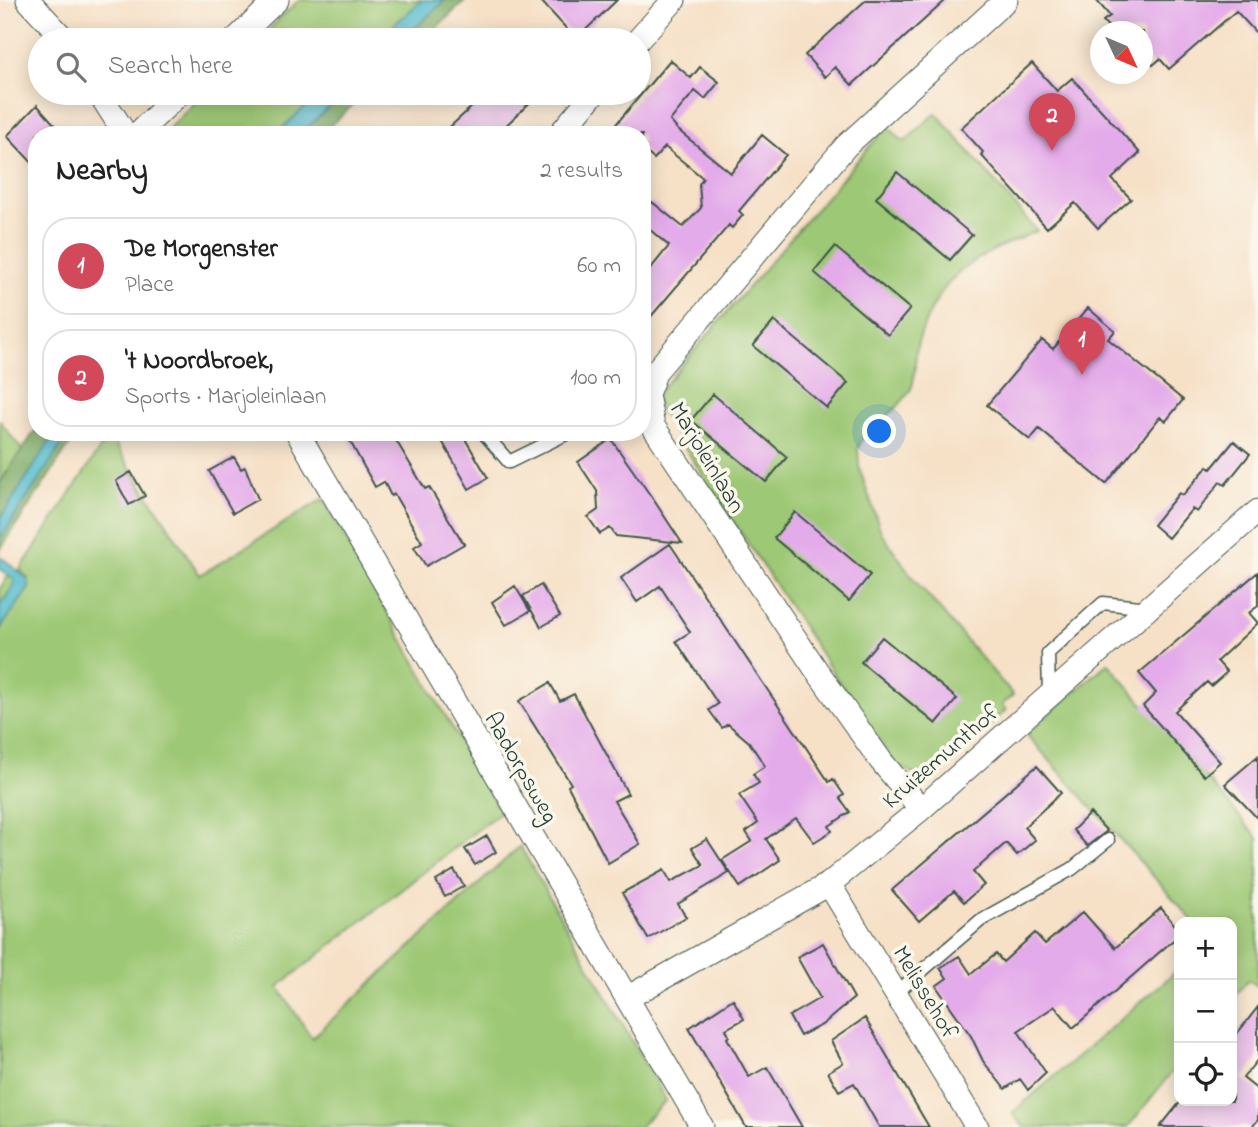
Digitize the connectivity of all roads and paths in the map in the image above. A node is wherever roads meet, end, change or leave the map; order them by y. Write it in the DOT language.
graph roads {
  1 [pos="28,0"];
  2 [pos="277,0"];
  3 [pos="674,0"];
  4 [pos="1006,0"];
  5 [pos="54,28"];
  6 [pos="248,28"];
  7 [pos="649,28"];
  8 [pos="107,105"];
  9 [pos="167,105"];
  10 [pos="584,105"];
  11 [pos="120,126"];
  12 [pos="145,126"];
  13 [pos="566,126"];
  14 [pos="651,382"];
  15 [pos="651,418"];
  16 [pos="302,441"];
  17 [pos="491,441"];
  18 [pos="552,441"];
  19 [pos="1258,511"];
  20 [pos="1148,608"];
  21 [pos="1049,695"];
  22 [pos="920,809"];
  23 [pos="1108,840"];
  24 [pos="829,884"];
  25 [pos="896,993"];
  26 [pos="627,998"];
  27 [pos="702,1127"];
  28 [pos="976,1127"];
  1 -- 5 [label="street"];
  2 -- 6 [label="street"];
  3 -- 7 [label="street"];
  4 -- 14 [label="street, Marjoleinlaan"];
  8 -- 11 [label="street"];
  9 -- 12 [label="street"];
  10 -- 13 [label="street"];
  15 -- 22 [label="street, Marjoleinlaan"];
  16 -- 26 [label="street, Aadorpsweg"];
  17 -- 18 [label="lane"];
  19 -- 20 [label="street, Kruizemunthof"];
  20 -- 21 [label="street, Kruizemunthof"];
  20 -- 21 [label="lane"];
  21 -- 22 [label="street, Kruizemunthof"];
  22 -- 24 [label="street, Kruizemunthof"];
  23 -- 25 [label="lane"];
  24 -- 25 [label="street, Melissehof"];
  24 -- 26 [label="street, Kruizemunthof"];
  25 -- 28 [label="street, Melissehof"];
  26 -- 27 [label="street, Aadorpsweg"];
}
